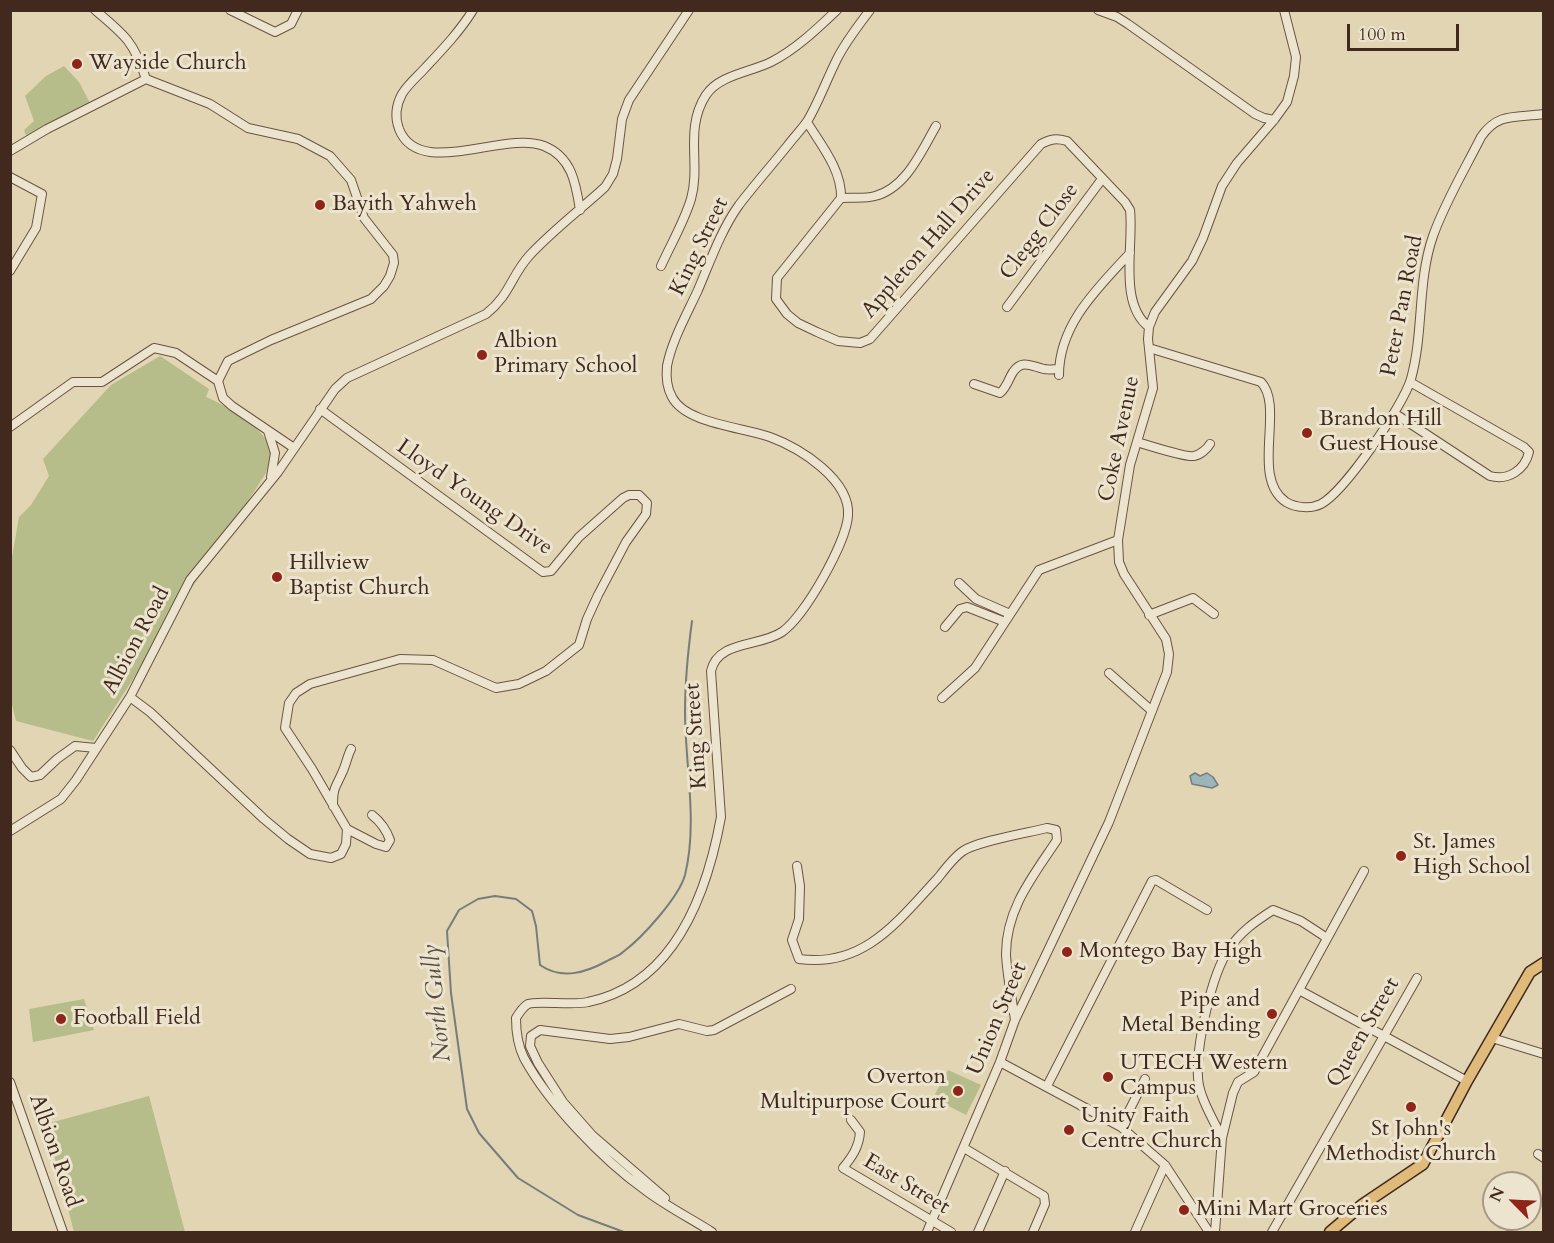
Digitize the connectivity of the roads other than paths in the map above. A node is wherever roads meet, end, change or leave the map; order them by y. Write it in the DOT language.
graph roads {
  1 [pos="95,10"];
  2 [pos="230,10"];
  3 [pos="298,10"];
  4 [pos="473,10"];
  5 [pos="689,10"];
  6 [pos="837,10"];
  7 [pos="870,10"];
  8 [pos="1098,10"];
  9 [pos="1284,10"];
  10 [pos="1115,14"];
  11 [pos="146,80"];
  12 [pos="1544,114"];
  13 [pos="1274,120"];
  14 [pos="807,122"];
  15 [pos="936,126"];
  16 [pos="10,151"];
  17 [pos="10,177"];
  18 [pos="1102,179"];
  19 [pos="841,198"];
  20 [pos="580,210"];
  21 [pos="1130,253"];
  22 [pos="661,266"];
  23 [pos="10,271"];
  24 [pos="1007,307"];
  25 [pos="1149,327"];
  26 [pos="1149,348"];
  27 [pos="218,381"];
  28 [pos="1410,382"];
  29 [pos="974,384"];
  30 [pos="320,410"];
  31 [pos="1394,413"];
  32 [pos="10,427"];
  33 [pos="268,431"];
  34 [pos="1137,442"];
  35 [pos="1210,444"];
  36 [pos="294,448"];
  37 [pos="270,481"];
  38 [pos="1118,540"];
  39 [pos="959,584"];
  40 [pos="1010,614"];
  41 [pos="1214,614"];
  42 [pos="1149,615"];
  43 [pos="1005,622"];
  44 [pos="945,627"];
  45 [pos="1109,673"];
  46 [pos="130,697"];
  47 [pos="942,698"];
  48 [pos="1152,711"];
  49 [pos="96,748"];
  50 [pos="10,750"];
  51 [pos="351,750"];
  52 [pos="333,806"];
  53 [pos="372,815"];
  54 [pos="1109,822"];
  55 [pos="347,828"];
  56 [pos="10,831"];
  57 [pos="796,866"];
  58 [pos="1364,871"];
  59 [pos="1207,910"];
  60 [pos="1327,938"];
  61 [pos="1544,963"];
  62 [pos="1417,978"];
  63 [pos="791,989"];
  64 [pos="1299,990"];
  65 [pos="1015,1020"];
  66 [pos="1383,1035"];
  67 [pos="1492,1038"];
  68 [pos="1544,1054"];
  69 [pos="1000,1062"];
  70 [pos="1145,1079"];
  71 [pos="1467,1081"];
  72 [pos="10,1082"];
  73 [pos="1047,1086"];
  74 [pos="851,1120"];
  75 [pos="1120,1127"];
  76 [pos="1222,1138"];
  77 [pos="964,1148"];
  78 [pos="1165,1165"];
  79 [pos="1005,1171"];
  80 [pos="686,1215"];
  81 [pos="933,1220"];
  82 [pos="63,1233"];
  83 [pos="712,1233"];
  84 [pos="927,1233"];
  85 [pos="951,1233"];
  86 [pos="978,1233"];
  87 [pos="1033,1233"];
  88 [pos="1135,1233"];
  89 [pos="1209,1233"];
  90 [pos="1215,1233"];
  91 [pos="1272,1233"];
  92 [pos="1330,1233"];
  1 -- 11 [label="street"];
  2 -- 3 [label="street"];
  4 -- 20 [label="street"];
  5 -- 20 [label="street"];
  6 -- 22 [label="street"];
  7 -- 14 [label="street, King Street"];
  8 -- 10 [label="street"];
  9 -- 13 [label="street, Coke Avenue"];
  10 -- 13 [label="street"];
  11 -- 16 [label="street"];
  11 -- 27 [label="street"];
  12 -- 28 [label="street, Peter Pan Road"];
  13 -- 25 [label="street, Coke Avenue"];
  14 -- 19 [label="street"];
  14 -- 80 [label="street, King Street"];
  15 -- 19 [label="street"];
  17 -- 23 [label="street"];
  18 -- 19 [label="street, Appleton Hall Drive"];
  18 -- 21 [label="street, Appleton Hall Drive"];
  18 -- 24 [label="street, Clegg Close"];
  20 -- 30 [label="street"];
  21 -- 25 [label="street, Appleton Hall Drive"];
  21 -- 29 [label="street"];
  25 -- 26 [label="street, Coke Avenue"];
  26 -- 31 [label="street, Peter Pan Road"];
  26 -- 34 [label="street, Coke Avenue"];
  27 -- 32 [label="street"];
  27 -- 33 [label="street"];
  28 -- 31 [label="street, Peter Pan Road"];
  28 -- 31 [label="street"];
  30 -- 36 [label="street, Albion Road"];
  30 -- 52 [label="street, Lloyd Young Drive"];
  33 -- 36 [label="street"];
  33 -- 37 [label="street"];
  34 -- 35 [label="street"];
  34 -- 38 [label="street, Coke Avenue"];
  36 -- 37 [label="street, Albion Road"];
  37 -- 46 [label="street, Albion Road"];
  38 -- 40 [label="street"];
  38 -- 42 [label="street, Coke Avenue"];
  39 -- 40 [label="street"];
  40 -- 43 [label="street"];
  41 -- 42 [label="street"];
  42 -- 48 [label="street, Coke Avenue"];
  43 -- 44 [label="street"];
  43 -- 47 [label="street"];
  45 -- 48 [label="street"];
  46 -- 49 [label="street, Albion Road"];
  46 -- 55 [label="street"];
  48 -- 54 [label="street, Coke Avenue"];
  49 -- 50 [label="street"];
  49 -- 56 [label="street, Albion Road"];
  51 -- 52 [label="street"];
  52 -- 55 [label="street, Lloyd Young Drive"];
  53 -- 55 [label="street"];
  54 -- 65 [label="street, Union Street"];
  57 -- 65 [label="street"];
  58 -- 60 [label="street"];
  59 -- 73 [label="street"];
  60 -- 64 [label="street"];
  60 -- 76 [label="street"];
  61 -- 67 [label="main road"];
  62 -- 66 [label="street, Queen Street"];
  63 -- 80 [label="street"];
  64 -- 66 [label="street"];
  64 -- 76 [label="street"];
  65 -- 69 [label="street, Union Street"];
  66 -- 71 [label="street"];
  66 -- 91 [label="street, Queen Street"];
  67 -- 68 [label="street"];
  67 -- 71 [label="main road"];
  69 -- 73 [label="street"];
  69 -- 77 [label="street, Union Street"];
  70 -- 75 [label="street"];
  71 -- 92 [label="main road"];
  72 -- 82 [label="street, Albion Road"];
  73 -- 75 [label="street"];
  74 -- 81 [label="street, East Street"];
  75 -- 78 [label="street"];
  76 -- 90 [label="street"];
  77 -- 79 [label="street"];
  77 -- 81 [label="street, Union Street"];
  78 -- 88 [label="street"];
  78 -- 89 [label="street"];
  79 -- 86 [label="street"];
  79 -- 87 [label="street"];
  80 -- 83 [label="street, King Street"];
  81 -- 84 [label="street, Union Street"];
  81 -- 85 [label="street, East Street"];
}
